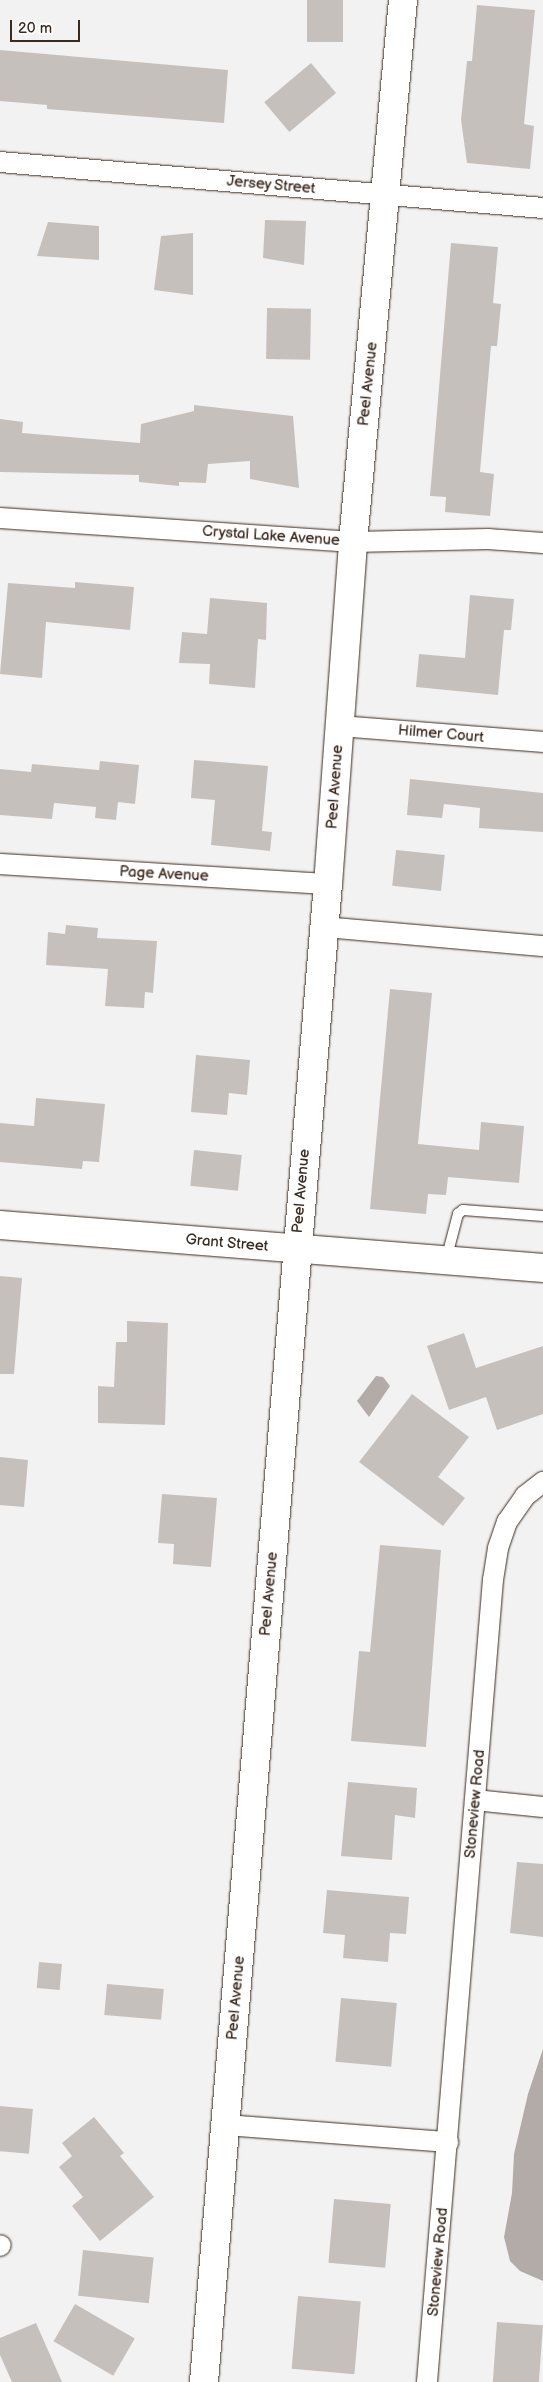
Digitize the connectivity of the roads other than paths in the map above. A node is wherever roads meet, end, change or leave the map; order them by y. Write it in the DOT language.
graph roads {
  1 [pos="403,0"];
  2 [pos="0,162"];
  3 [pos="386,195"];
  4 [pos="543,208"];
  5 [pos="0,518"];
  6 [pos="353,542"];
  7 [pos="543,544"];
  8 [pos="340,726"];
  9 [pos="543,742"];
  10 [pos="0,864"];
  11 [pos="328,884"];
  12 [pos="324,927"];
  13 [pos="543,946"];
  14 [pos="543,1216"];
  15 [pos="0,1225"];
  16 [pos="296,1249"];
  17 [pos="446,1261"];
  18 [pos="543,1268"];
  19 [pos="543,1482"];
  20 [pos="475,1800"];
  21 [pos="543,1807"];
  22 [pos="226,2125"];
  23 [pos="448,2142"];
  24 [pos="204,2382"];
  25 [pos="427,2382"];
  1 -- 3 [label="street, Peel Avenue"];
  2 -- 3 [label="street, Jersey Street"];
  3 -- 4 [label="street, Jersey Street"];
  3 -- 6 [label="street, Peel Avenue"];
  5 -- 6 [label="street, Crystal Lake Avenue"];
  6 -- 7 [label="street, Crystal Lake Avenue"];
  6 -- 8 [label="street, Peel Avenue"];
  8 -- 9 [label="street, Hilmer Court"];
  8 -- 11 [label="street, Peel Avenue"];
  10 -- 11 [label="street, Page Avenue"];
  11 -- 12 [label="street, Peel Avenue"];
  12 -- 13 [label="street"];
  12 -- 16 [label="street, Peel Avenue"];
  14 -- 17 [label="lane"];
  15 -- 16 [label="street, Grant Street"];
  16 -- 17 [label="street, Grant Street"];
  16 -- 22 [label="street, Peel Avenue"];
  17 -- 18 [label="street, Grant Street"];
  19 -- 20 [label="street, Stoneview Road"];
  20 -- 21 [label="street"];
  20 -- 23 [label="street, Stoneview Road"];
  22 -- 23 [label="street"];
  22 -- 24 [label="street, Peel Avenue"];
  23 -- 25 [label="street, Stoneview Road"];
}
